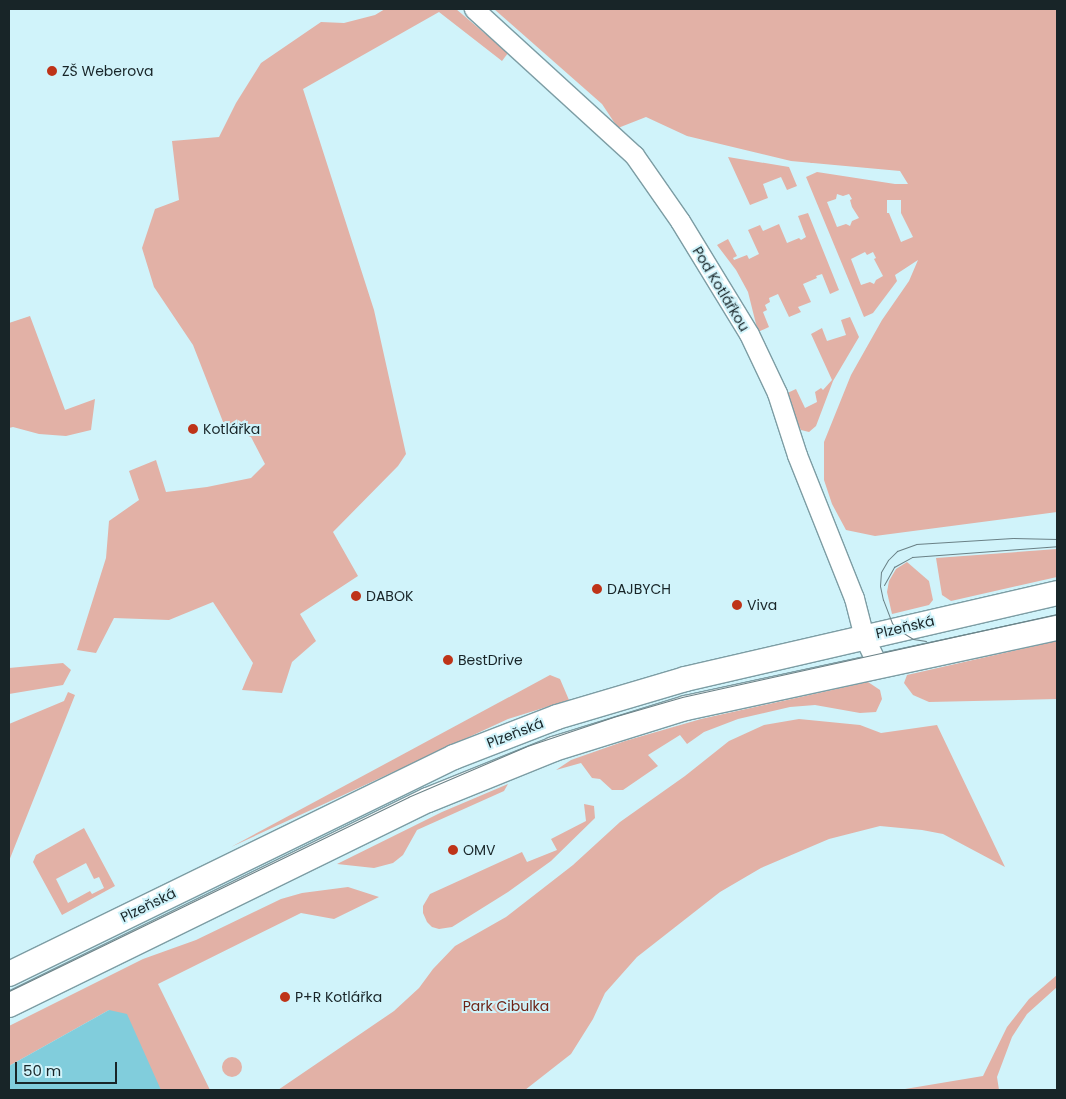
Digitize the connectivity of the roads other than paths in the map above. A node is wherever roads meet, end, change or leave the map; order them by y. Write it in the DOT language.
graph roads {
  1 [pos="474,9"];
  2 [pos="1057,593"];
  3 [pos="1057,628"];
  4 [pos="864,637"];
  5 [pos="878,666"];
  6 [pos="9,974"];
  7 [pos="9,1005"];
  1 -- 4 [label="street, Pod Kotlářkou"];
  2 -- 4 [label="main road, Plzeňská"];
  3 -- 5 [label="main road, Plzeňská"];
  4 -- 5 [label="street, Pod Kotlářkou"];
  4 -- 6 [label="main road, Plzeňská"];
  5 -- 7 [label="main road, Plzeňská"];
}
